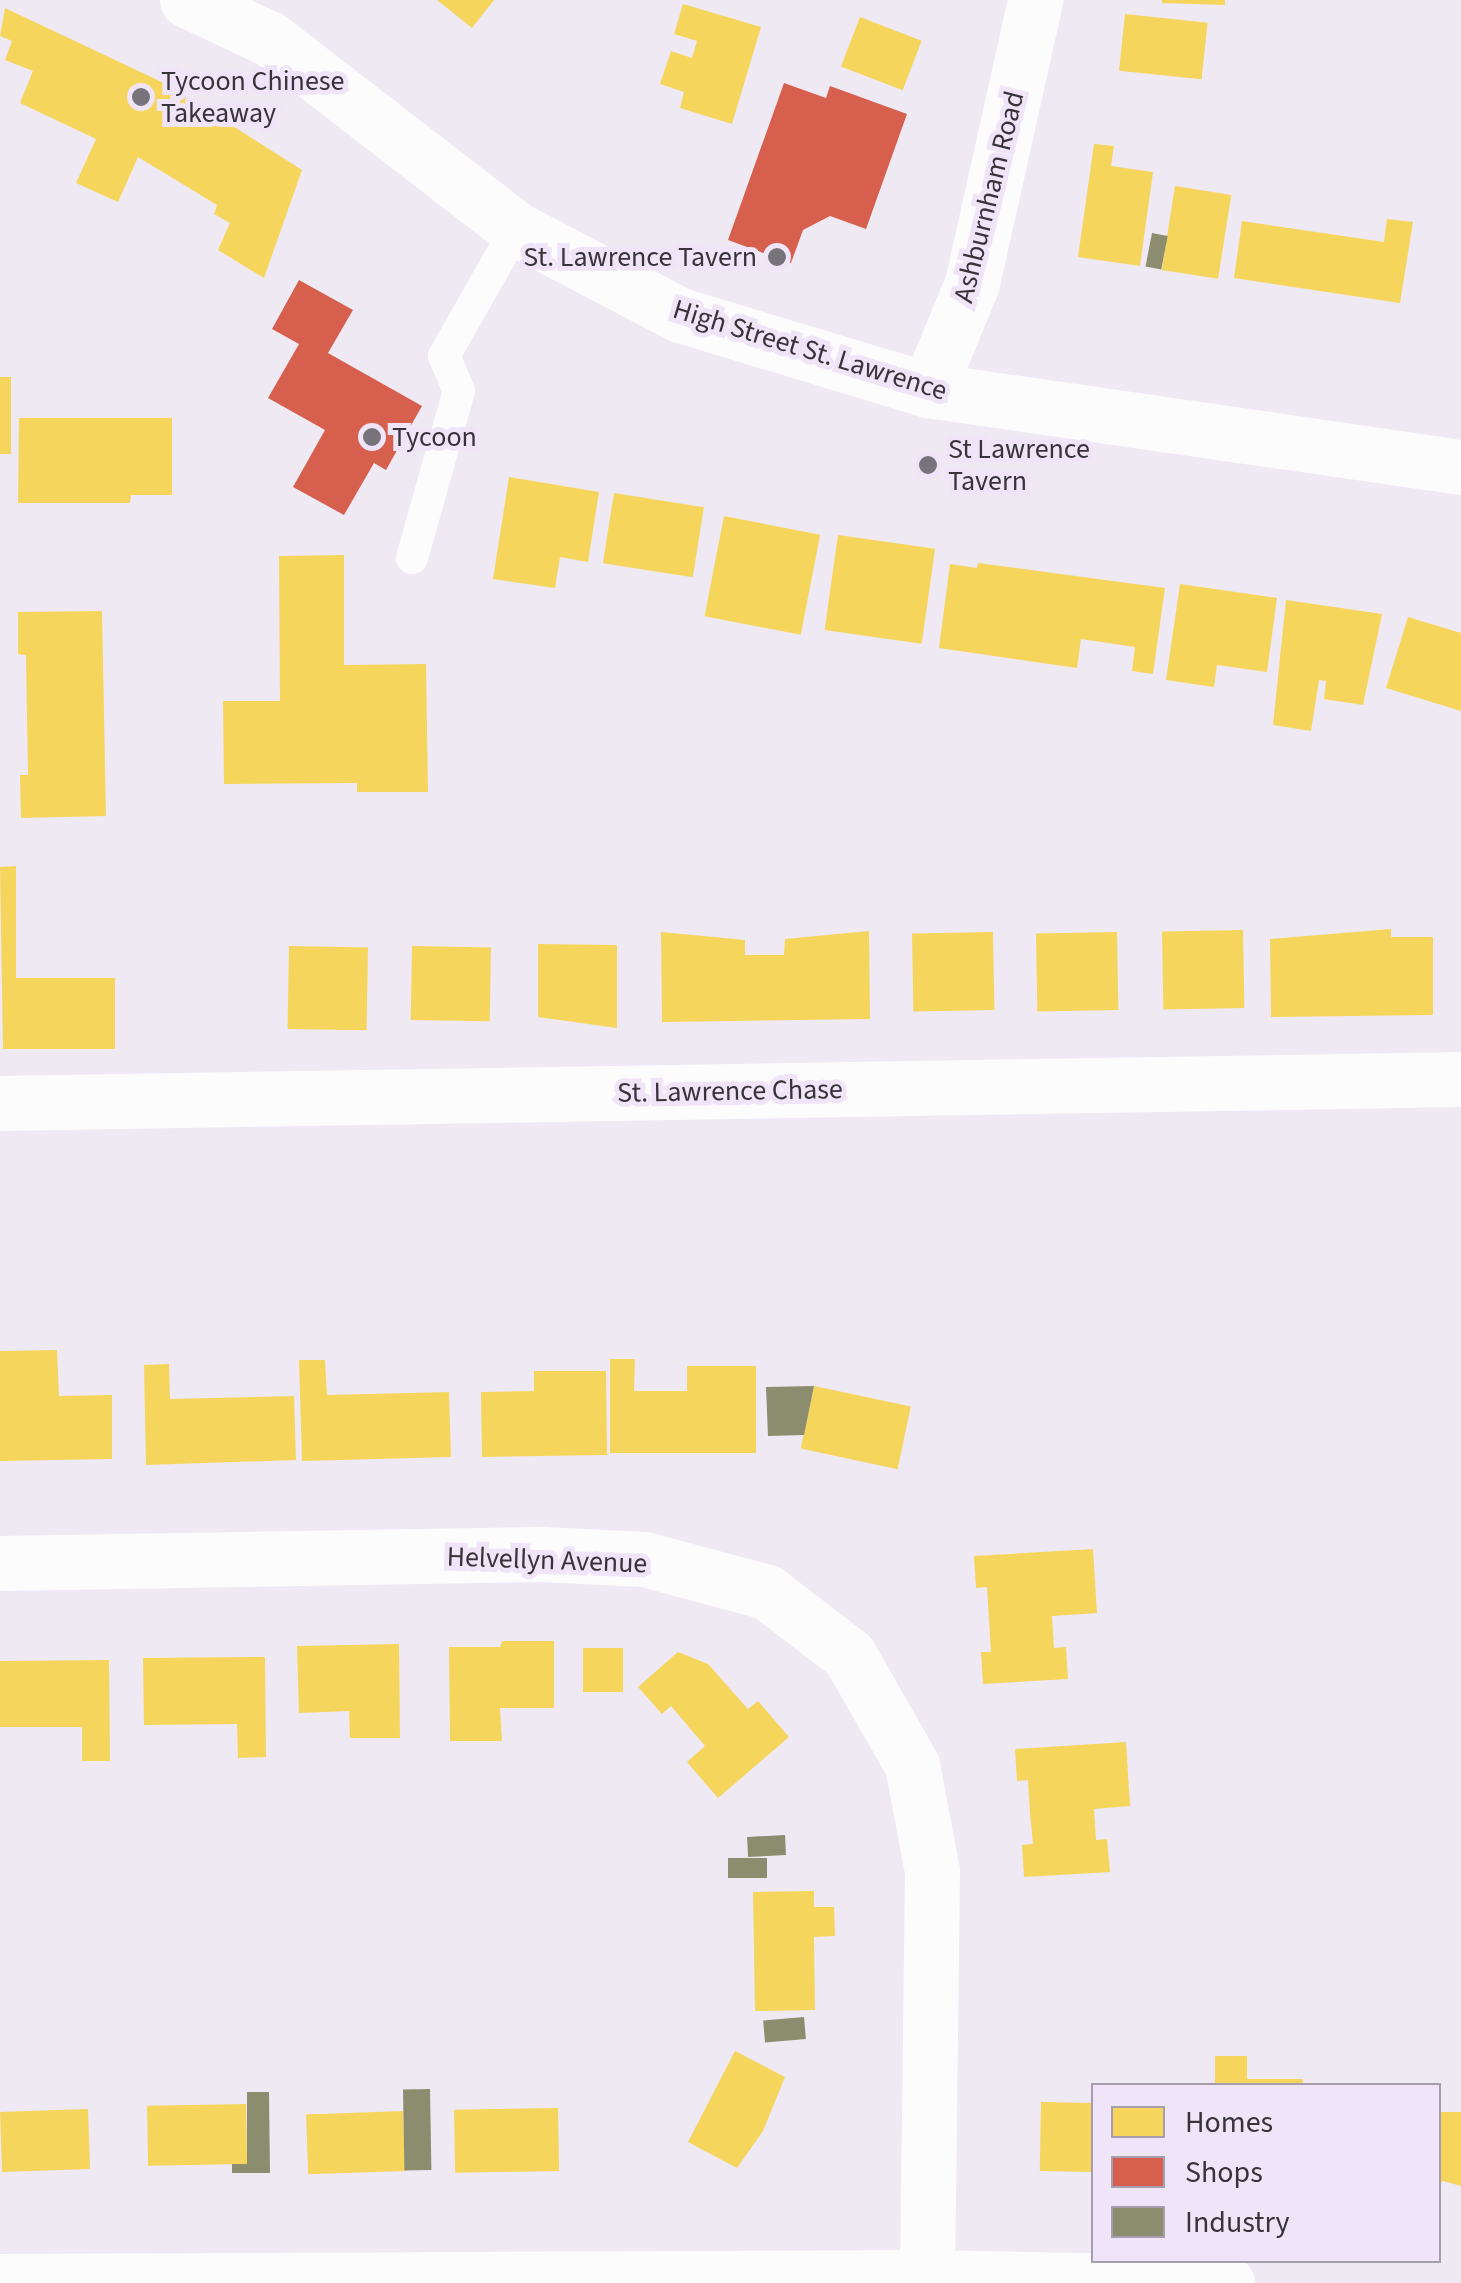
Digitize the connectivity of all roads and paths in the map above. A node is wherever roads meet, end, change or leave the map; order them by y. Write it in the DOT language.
graph roads {
  1 [pos="187,0"];
  2 [pos="1035,0"];
  3 [pos="516,229"];
  4 [pos="928,390"];
  5 [pos="1461,467"];
  6 [pos="412,558"];
  7 [pos="1461,1080"];
  8 [pos="0,1103"];
  9 [pos="0,1563"];
  10 [pos="927,2277"];
  11 [pos="0,2280"];
  12 [pos="1227,2283"];
  1 -- 3 [label="street, High Street St. Lawrence"];
  2 -- 4 [label="street, Ashburnham Road"];
  3 -- 4 [label="street, High Street St. Lawrence"];
  3 -- 6 [label="lane"];
  4 -- 5 [label="street, High Street St. Lawrence"];
  7 -- 8 [label="street, St. Lawrence Chase"];
  9 -- 10 [label="street, Helvellyn Avenue"];
  10 -- 11 [label="street"];
  10 -- 12 [label="street"];
}
